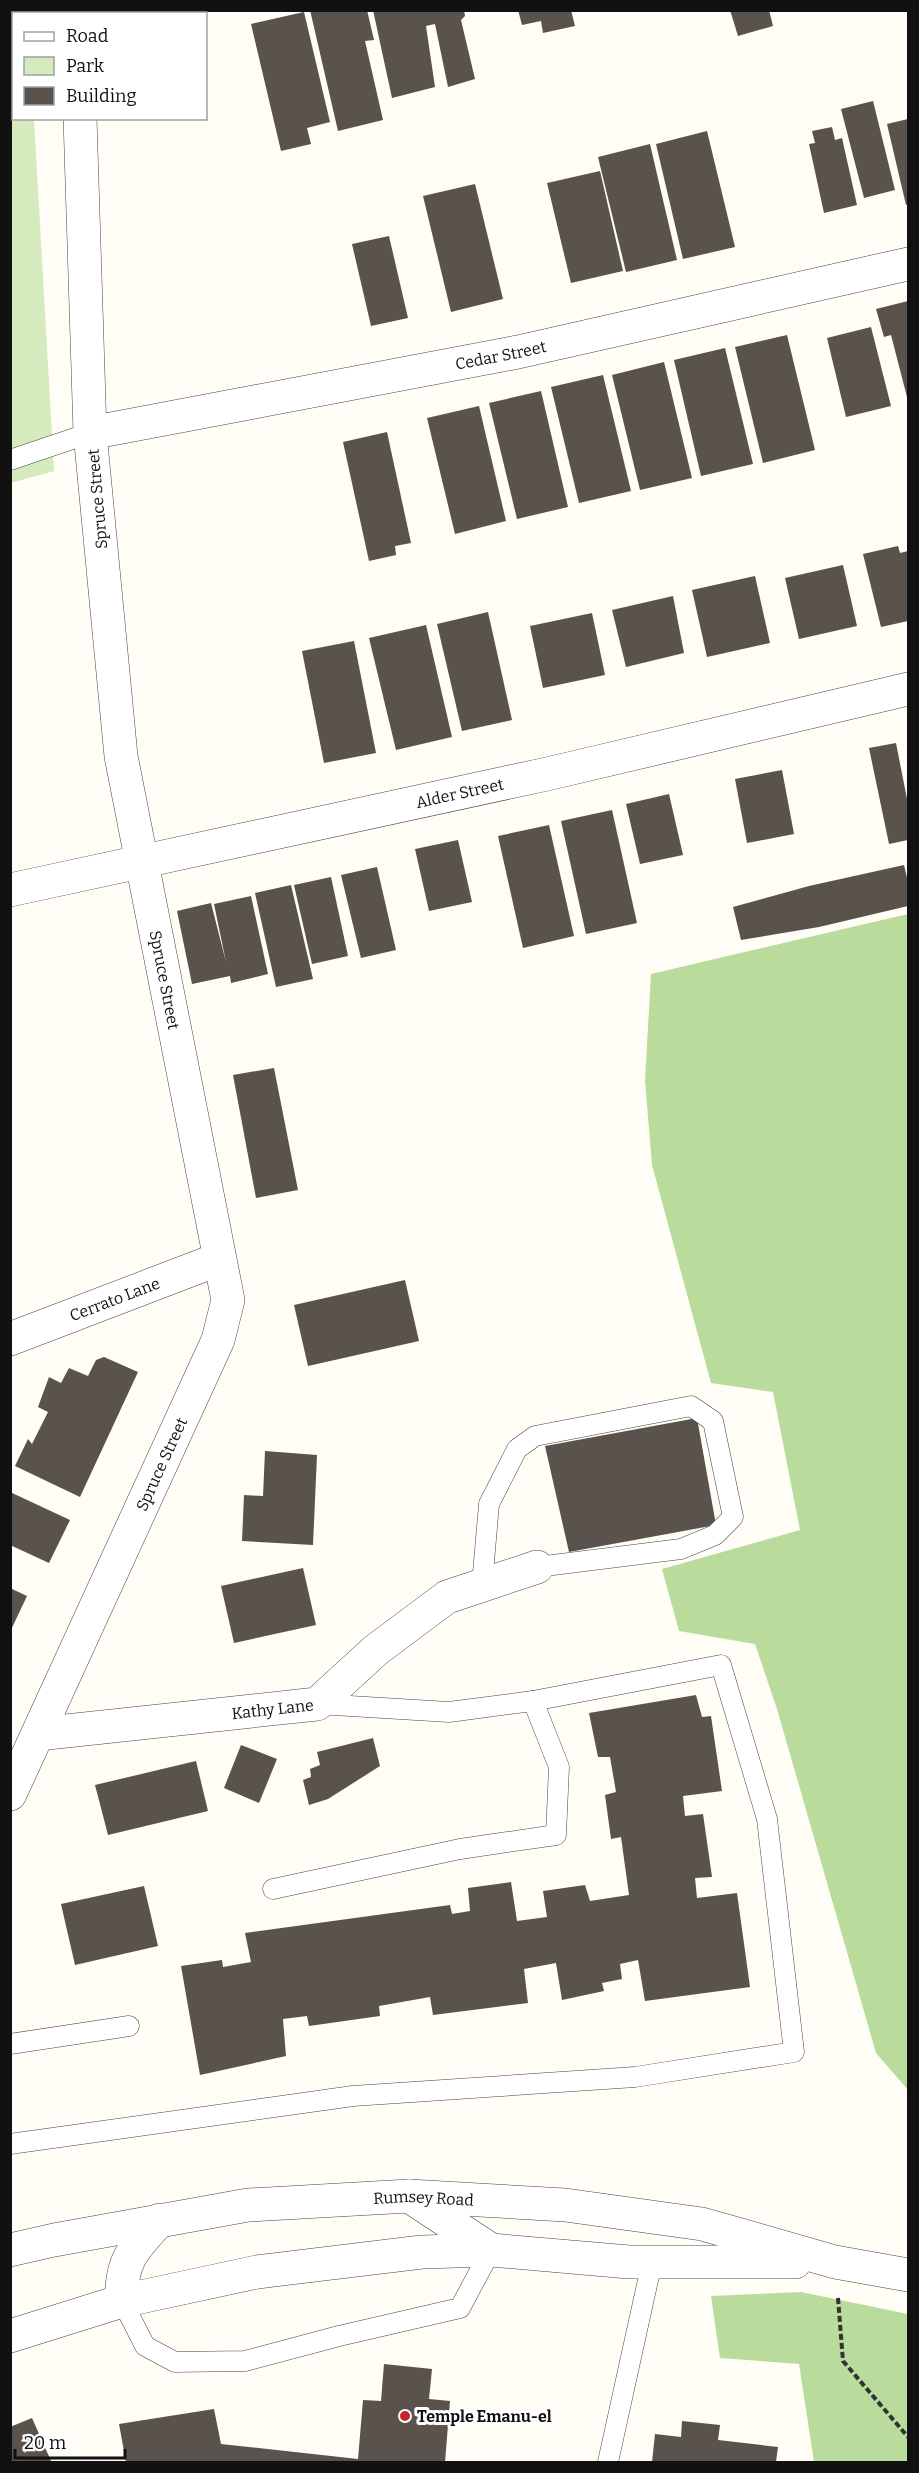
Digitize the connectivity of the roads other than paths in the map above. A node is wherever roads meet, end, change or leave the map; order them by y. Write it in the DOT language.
graph roads {
  1 [pos="80,120"];
  2 [pos="909,264"];
  3 [pos="90,433"];
  4 [pos="10,460"];
  5 [pos="909,689"];
  6 [pos="142,861"];
  7 [pos="10,890"];
  8 [pos="219,1259"];
  9 [pos="10,1339"];
  10 [pos="537,1567"];
  11 [pos="482,1585"];
  12 [pos="533,1701"];
  13 [pos="317,1704"];
  14 [pos="38,1734"];
  15 [pos="10,1794"];
  16 [pos="273,1889"];
  17 [pos="129,2026"];
  18 [pos="10,2044"];
  19 [pos="10,2144"];
  20 [pos="409,2196"];
  21 [pos="160,2220"];
  22 [pos="10,2250"];
  23 [pos="491,2250"];
  24 [pos="652,2262"];
  25 [pos="836,2262"];
  26 [pos="909,2275"];
  27 [pos="122,2301"];
  28 [pos="10,2336"];
  29 [pos="608,2463"];
  1 -- 3 [label="street, Spruce Street"];
  2 -- 3 [label="street, Cedar Street"];
  3 -- 4 [label="lane"];
  3 -- 6 [label="street, Spruce Street"];
  5 -- 6 [label="street, Alder Street"];
  6 -- 7 [label="street, Alder Street"];
  6 -- 8 [label="street, Spruce Street"];
  8 -- 9 [label="street, Cerrato Lane"];
  8 -- 14 [label="street, Spruce Street"];
  10 -- 11 [label="street, Kathy Lane"];
  10 -- 11 [label="lane"];
  11 -- 13 [label="street, Kathy Lane"];
  12 -- 13 [label="lane"];
  12 -- 16 [label="lane"];
  12 -- 19 [label="lane"];
  13 -- 14 [label="street, Kathy Lane"];
  14 -- 15 [label="street, Spruce Street"];
  17 -- 18 [label="lane"];
  20 -- 21 [label="street, Rumsey Road"];
  20 -- 23 [label="street"];
  20 -- 25 [label="street, Rumsey Road"];
  21 -- 22 [label="street, Rumsey Road"];
  21 -- 27 [label="street"];
  23 -- 24 [label="street, Rumsey Road"];
  23 -- 27 [label="street, Rumsey Road"];
  23 -- 27 [label="lane"];
  24 -- 25 [label="street, Rumsey Road"];
  24 -- 29 [label="lane"];
  25 -- 26 [label="street, Rumsey Road"];
  27 -- 28 [label="street, Rumsey Road"];
}
